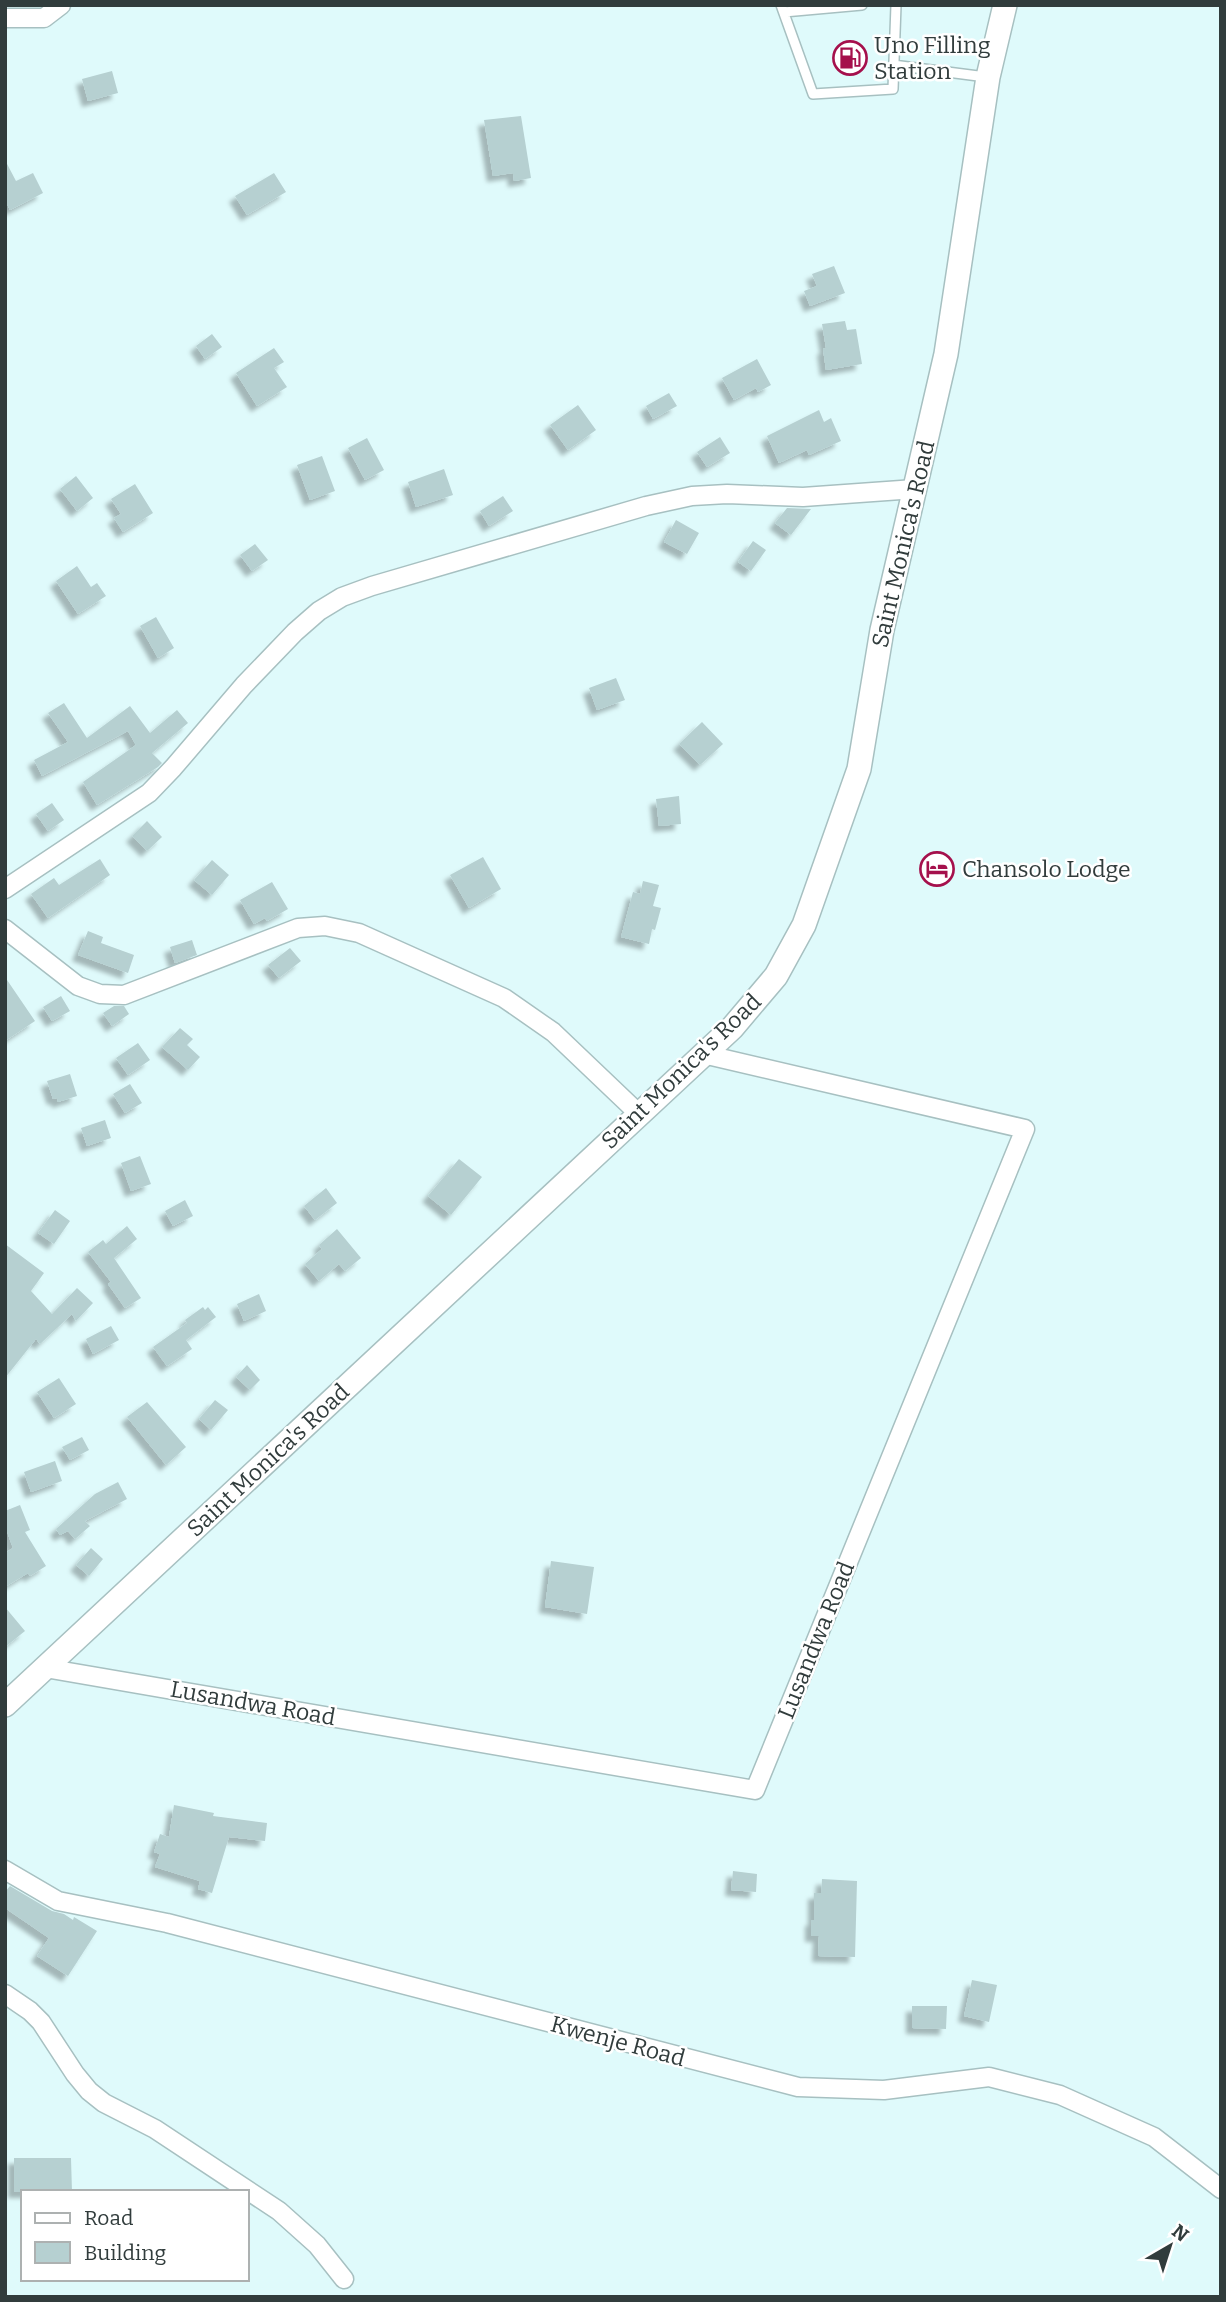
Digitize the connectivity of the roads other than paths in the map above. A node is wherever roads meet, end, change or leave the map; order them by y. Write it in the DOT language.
graph roads {
  1 [pos="61,5"];
  2 [pos="862,5"];
  3 [pos="896,5"];
  4 [pos="1005,5"];
  5 [pos="783,9"];
  6 [pos="5,18"];
  7 [pos="893,65"];
  8 [pos="988,77"];
  9 [pos="915,489"];
  10 [pos="5,889"];
  11 [pos="5,929"];
  12 [pos="703,1054"];
  13 [pos="638,1113"];
  14 [pos="45,1668"];
  15 [pos="5,1705"];
  16 [pos="5,1870"];
  17 [pos="5,1994"];
  18 [pos="1221,2189"];
  19 [pos="247,2190"];
  20 [pos="248,2191"];
  21 [pos="344,2280"];
  1 -- 6 [label="street"];
  2 -- 5 [label="lane"];
  3 -- 7 [label="lane"];
  4 -- 8 [label="street, Saint Monica's Road"];
  5 -- 7 [label="lane"];
  7 -- 8 [label="lane"];
  8 -- 9 [label="street, Saint Monica's Road"];
  9 -- 10 [label="street"];
  9 -- 12 [label="street, Saint Monica's Road"];
  11 -- 13 [label="street"];
  12 -- 13 [label="street, Saint Monica's Road"];
  12 -- 14 [label="street, Lusandwa Road"];
  13 -- 14 [label="street, Saint Monica's Road"];
  14 -- 15 [label="street, Saint Monica's Road"];
  16 -- 18 [label="street, Kwenje Road"];
  17 -- 19 [label="street"];
  20 -- 21 [label="street"];
}
